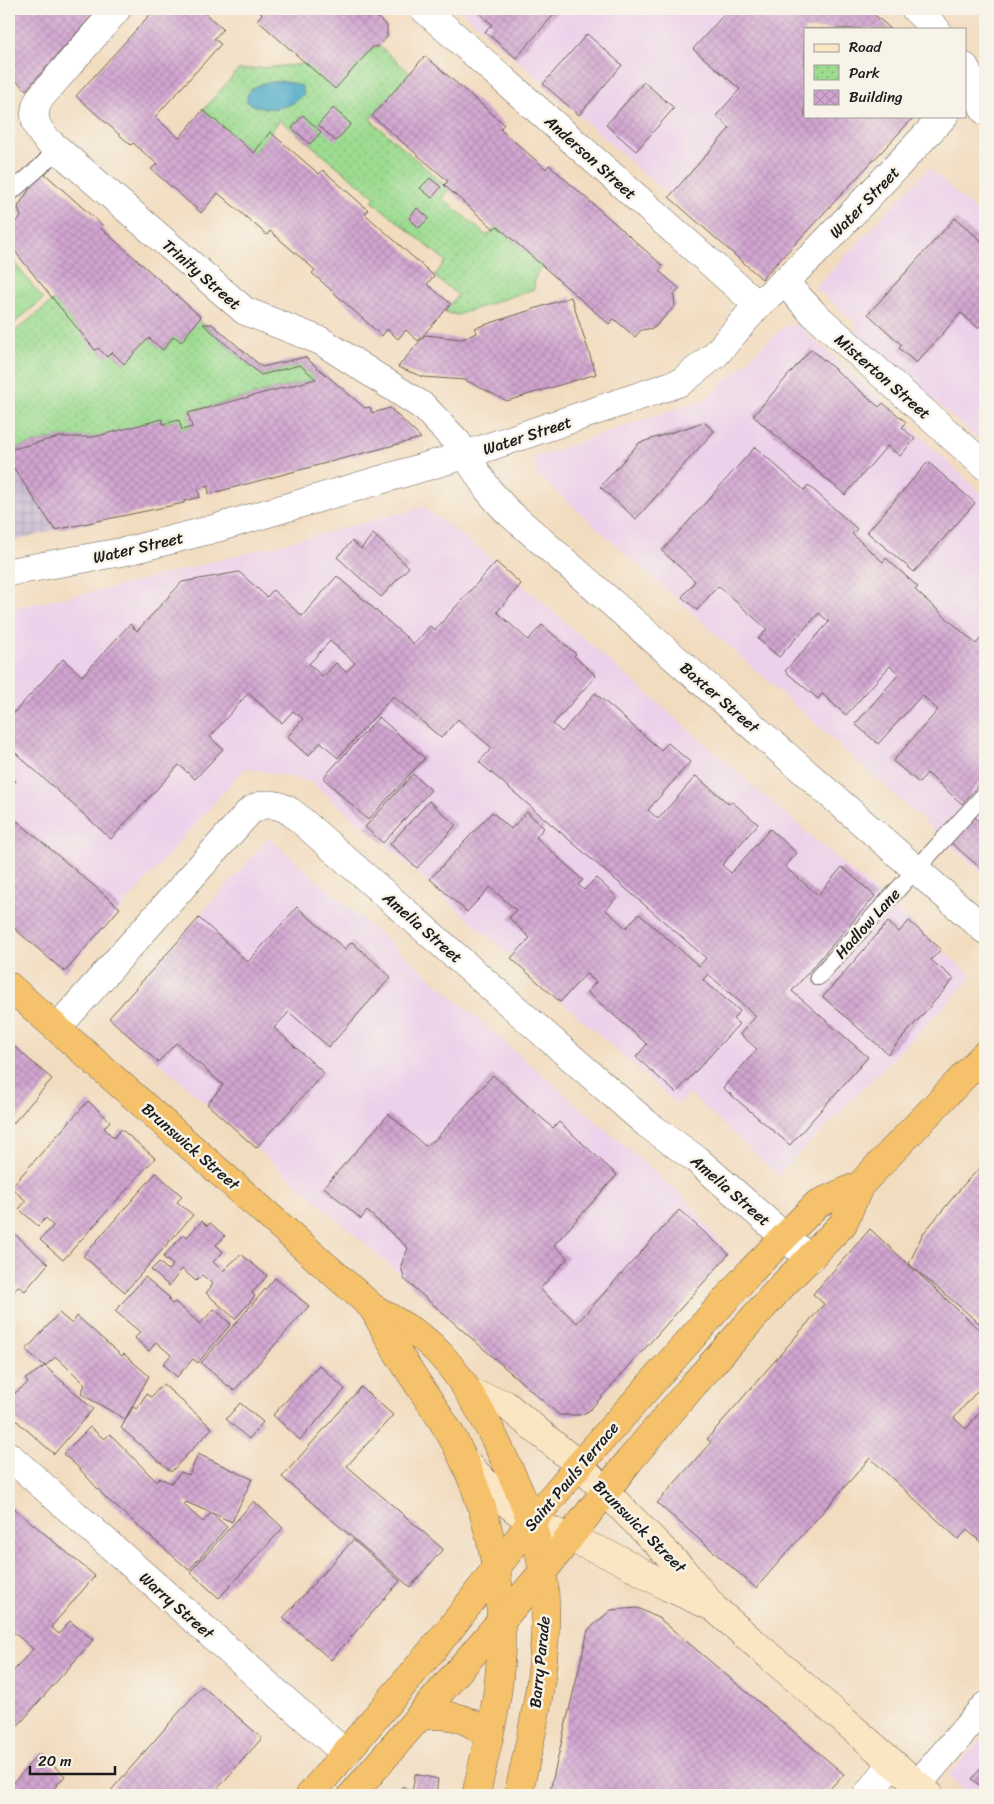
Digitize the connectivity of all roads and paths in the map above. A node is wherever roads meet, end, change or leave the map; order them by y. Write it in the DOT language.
graph roads {
  1 [pos="117,9"];
  2 [pos="424,9"];
  3 [pos="916,9"];
  4 [pos="935,28"];
  5 [pos="972,78"];
  6 [pos="985,111"];
  7 [pos="942,118"];
  8 [pos="58,148"];
  9 [pos="9,194"];
  10 [pos="784,282"];
  11 [pos="758,305"];
  12 [pos="465,455"];
  13 [pos="985,466"];
  14 [pos="9,572"];
  15 [pos="982,797"];
  16 [pos="916,869"];
  17 [pos="985,930"];
  18 [pos="818,977"];
  19 [pos="9,986"];
  20 [pos="57,1028"];
  21 [pos="985,1054"];
  22 [pos="860,1185"];
  23 [pos="785,1236"];
  24 [pos="810,1259"];
  25 [pos="372,1307"];
  26 [pos="469,1393"];
  27 [pos="9,1456"];
  28 [pos="462,1458"];
  29 [pos="579,1465"];
  30 [pos="606,1492"];
  31 [pos="531,1522"];
  32 [pos="569,1539"];
  33 [pos="495,1568"];
  34 [pos="542,1573"];
  35 [pos="714,1608"];
  36 [pos="500,1623"];
  37 [pos="985,1706"];
  38 [pos="422,1716"];
  39 [pos="489,1738"];
  40 [pos="346,1754"];
  41 [pos="892,1764"];
  42 [pos="924,1790"];
  43 [pos="310,1795"];
  44 [pos="352,1795"];
  45 [pos="476,1795"];
  46 [pos="518,1795"];
  47 [pos="867,1795"];
  1 -- 8 [label="street, Trinity Street"];
  2 -- 11 [label="street, Anderson Street"];
  3 -- 4 [label="street"];
  5 -- 6 [label="street"];
  7 -- 10 [label="street, Water Street"];
  8 -- 9 [label="lane"];
  8 -- 12 [label="street, Trinity Street"];
  10 -- 11 [label="street, Water Street"];
  10 -- 13 [label="street, Misterton Street"];
  11 -- 12 [label="street, Water Street"];
  12 -- 14 [label="street, Water Street"];
  12 -- 16 [label="street, Baxter Street"];
  15 -- 16 [label="lane, Hadlow Lane"];
  16 -- 17 [label="street, Baxter Street"];
  16 -- 18 [label="lane, Hadlow Lane"];
  19 -- 20 [label="highway, Brunswick Street"];
  20 -- 23 [label="street, Amelia Street"];
  20 -- 25 [label="highway, Brunswick Street"];
  21 -- 22 [label="highway, Saint Pauls Terrace"];
  22 -- 23 [label="highway, Saint Pauls Terrace"];
  22 -- 24 [label="highway, Saint Pauls Terrace"];
  23 -- 24 [label="street, Amelia Street"];
  23 -- 29 [label="highway, Saint Pauls Terrace"];
  24 -- 30 [label="highway, Saint Pauls Terrace"];
  25 -- 26 [label="highway, Brunswick Street"];
  25 -- 28 [label="highway, Brunswick Street"];
  26 -- 29 [label="street, Brunswick Street"];
  26 -- 31 [label="highway, Barry Parade"];
  27 -- 40 [label="street, Warry Street"];
  28 -- 31 [label="street, Brunswick Street"];
  28 -- 33 [label="highway, Brunswick Street"];
  29 -- 30 [label="street, Brunswick Street"];
  29 -- 31 [label="highway, Saint Pauls Terrace"];
  30 -- 32 [label="highway, Saint Pauls Terrace"];
  30 -- 35 [label="street, Brunswick Street"];
  31 -- 32 [label="street, Brunswick Street"];
  31 -- 33 [label="highway, Saint Pauls Terrace"];
  31 -- 34 [label="highway, Barry Parade"];
  32 -- 34 [label="highway, Saint Pauls Terrace"];
  32 -- 35 [label="street, Brunswick Street"];
  33 -- 36 [label="highway, Brunswick Street"];
  33 -- 40 [label="highway, Saint Pauls Terrace"];
  34 -- 36 [label="highway, Saint Pauls Terrace"];
  34 -- 46 [label="highway, Barry Parade"];
  35 -- 41 [label="street, Brunswick Street"];
  36 -- 38 [label="highway, Saint Pauls Terrace"];
  36 -- 39 [label="highway"];
  37 -- 42 [label="street"];
  38 -- 39 [label="highway"];
  38 -- 44 [label="highway, Saint Pauls Terrace"];
  39 -- 45 [label="highway"];
  40 -- 43 [label="highway, Saint Pauls Terrace"];
  41 -- 42 [label="street, Brunswick Street"];
  41 -- 47 [label="street"];
}
